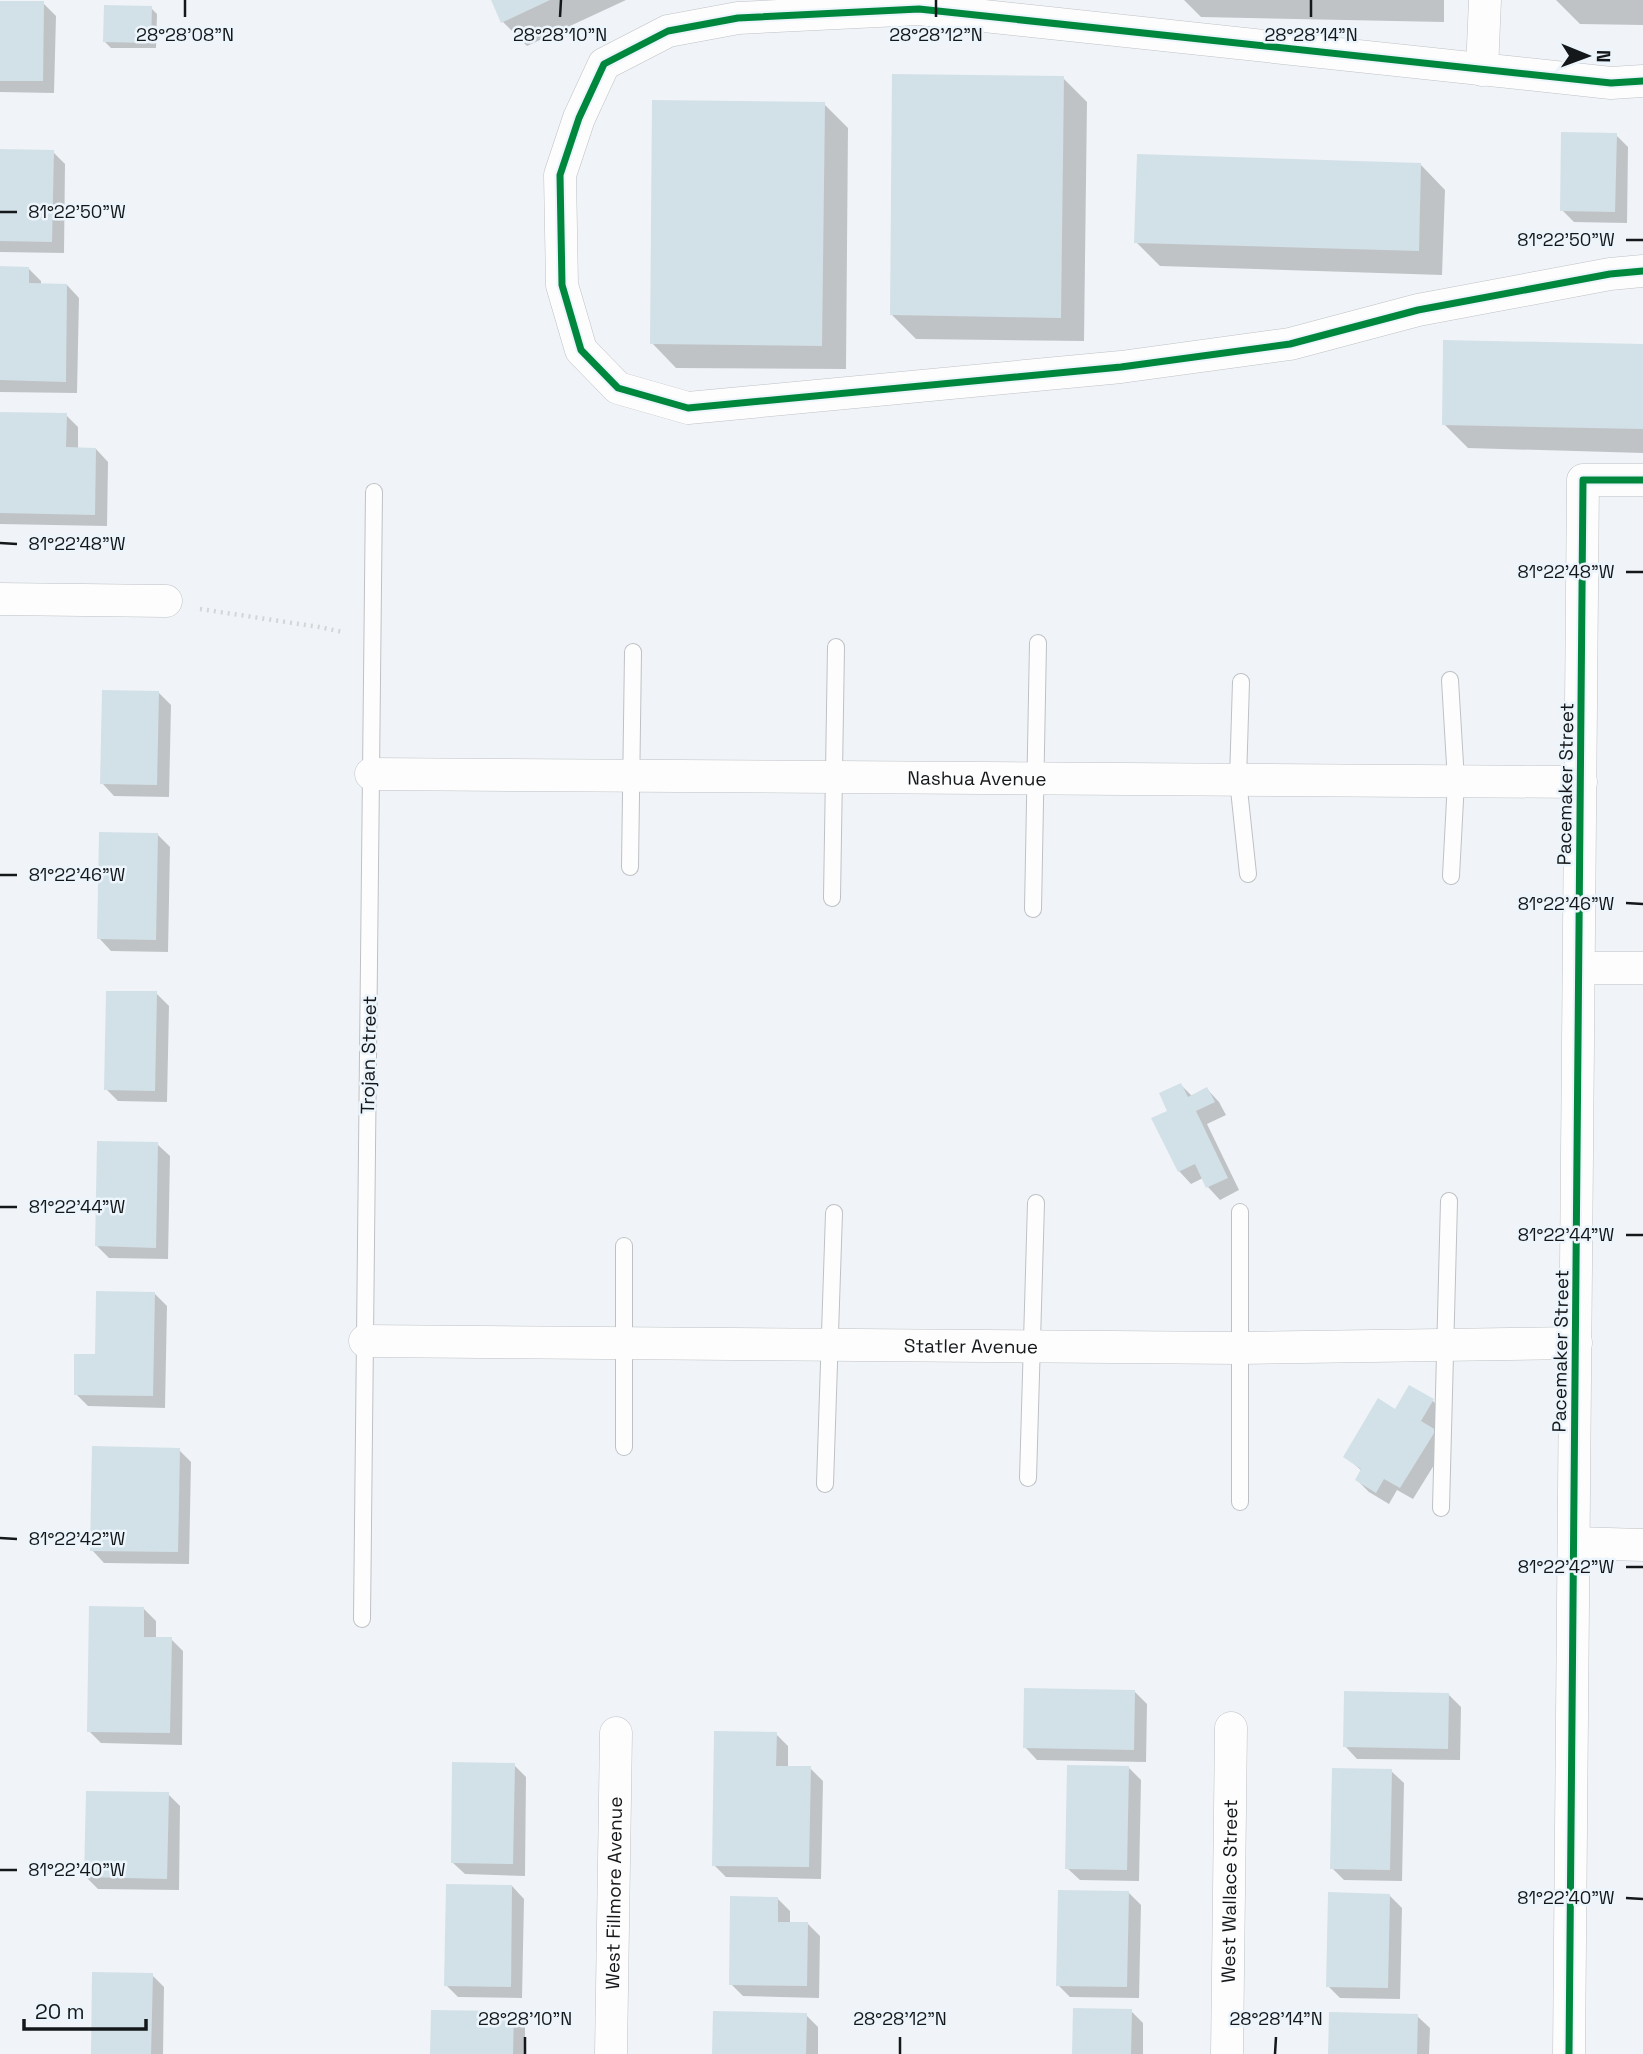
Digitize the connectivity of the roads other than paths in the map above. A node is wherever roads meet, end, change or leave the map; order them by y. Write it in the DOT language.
graph roads {
  1 [pos="1485,0"];
  2 [pos="801,8"];
  3 [pos="1482,70"];
  4 [pos="1643,81"];
  5 [pos="1643,271"];
  6 [pos="1643,480"];
  7 [pos="374,492"];
  8 [pos="0,599"];
  9 [pos="166,601"];
  10 [pos="1038,643"];
  11 [pos="836,647"];
  12 [pos="633,652"];
  13 [pos="1450,680"];
  14 [pos="1241,682"];
  15 [pos="371,774"];
  16 [pos="631,775"];
  17 [pos="834,777"];
  18 [pos="1035,779"];
  19 [pos="1238,780"];
  20 [pos="1456,781"];
  21 [pos="1581,782"];
  22 [pos="630,867"];
  23 [pos="1248,874"];
  24 [pos="1451,876"];
  25 [pos="832,898"];
  26 [pos="1033,909"];
  27 [pos="1579,968"];
  28 [pos="1643,968"];
  29 [pos="1449,1201"];
  30 [pos="1037,1203"];
  31 [pos="1240,1212"];
  32 [pos="834,1213"];
  33 [pos="624,1245"];
  34 [pos="365,1341"];
  35 [pos="623,1343"];
  36 [pos="1576,1343"];
  37 [pos="830,1345"];
  38 [pos="1445,1345"];
  39 [pos="1032,1346"];
  40 [pos="1240,1348"];
  41 [pos="624,1447"];
  42 [pos="1028,1478"];
  43 [pos="825,1484"];
  44 [pos="1240,1502"];
  45 [pos="1441,1508"];
  46 [pos="1574,1543"];
  47 [pos="1643,1545"];
  48 [pos="362,1619"];
  49 [pos="1231,1728"];
  50 [pos="616,1733"];
  51 [pos="611,2054"];
  52 [pos="1227,2054"];
  53 [pos="1569,2054"];
  1 -- 3 [label="street"];
  2 -- 3 [label="street"];
  2 -- 5 [label="street"];
  3 -- 4 [label="street"];
  6 -- 21 [label="street, Pacemaker Street"];
  7 -- 15 [label="lane, Trojan Street"];
  8 -- 9 [label="street"];
  10 -- 18 [label="lane"];
  11 -- 17 [label="lane"];
  12 -- 16 [label="lane"];
  13 -- 20 [label="lane"];
  14 -- 19 [label="lane"];
  15 -- 16 [label="street, Nashua Avenue"];
  15 -- 34 [label="lane, Trojan Street"];
  16 -- 17 [label="street, Nashua Avenue"];
  16 -- 22 [label="lane"];
  17 -- 18 [label="street, Nashua Avenue"];
  17 -- 25 [label="lane"];
  18 -- 19 [label="street, Nashua Avenue"];
  18 -- 26 [label="lane"];
  19 -- 20 [label="street, Nashua Avenue"];
  19 -- 23 [label="lane"];
  20 -- 21 [label="street, Nashua Avenue"];
  20 -- 24 [label="lane"];
  21 -- 27 [label="street, Pacemaker Street"];
  27 -- 28 [label="street"];
  27 -- 36 [label="street, Pacemaker Street"];
  29 -- 38 [label="lane"];
  30 -- 39 [label="lane"];
  31 -- 40 [label="lane"];
  32 -- 37 [label="lane"];
  33 -- 35 [label="lane"];
  34 -- 35 [label="street, Statler Avenue"];
  34 -- 48 [label="lane, Trojan Street"];
  35 -- 37 [label="street, Statler Avenue"];
  35 -- 41 [label="lane"];
  36 -- 38 [label="street, Statler Avenue"];
  36 -- 46 [label="street, Pacemaker Street"];
  37 -- 39 [label="street, Statler Avenue"];
  37 -- 43 [label="lane"];
  38 -- 40 [label="street, Statler Avenue"];
  38 -- 45 [label="lane"];
  39 -- 40 [label="street, Statler Avenue"];
  39 -- 42 [label="lane"];
  40 -- 44 [label="lane"];
  46 -- 47 [label="street"];
  46 -- 53 [label="street, Pacemaker Street"];
  49 -- 52 [label="street, West Wallace Street"];
  50 -- 51 [label="street, West Fillmore Avenue"];
}
